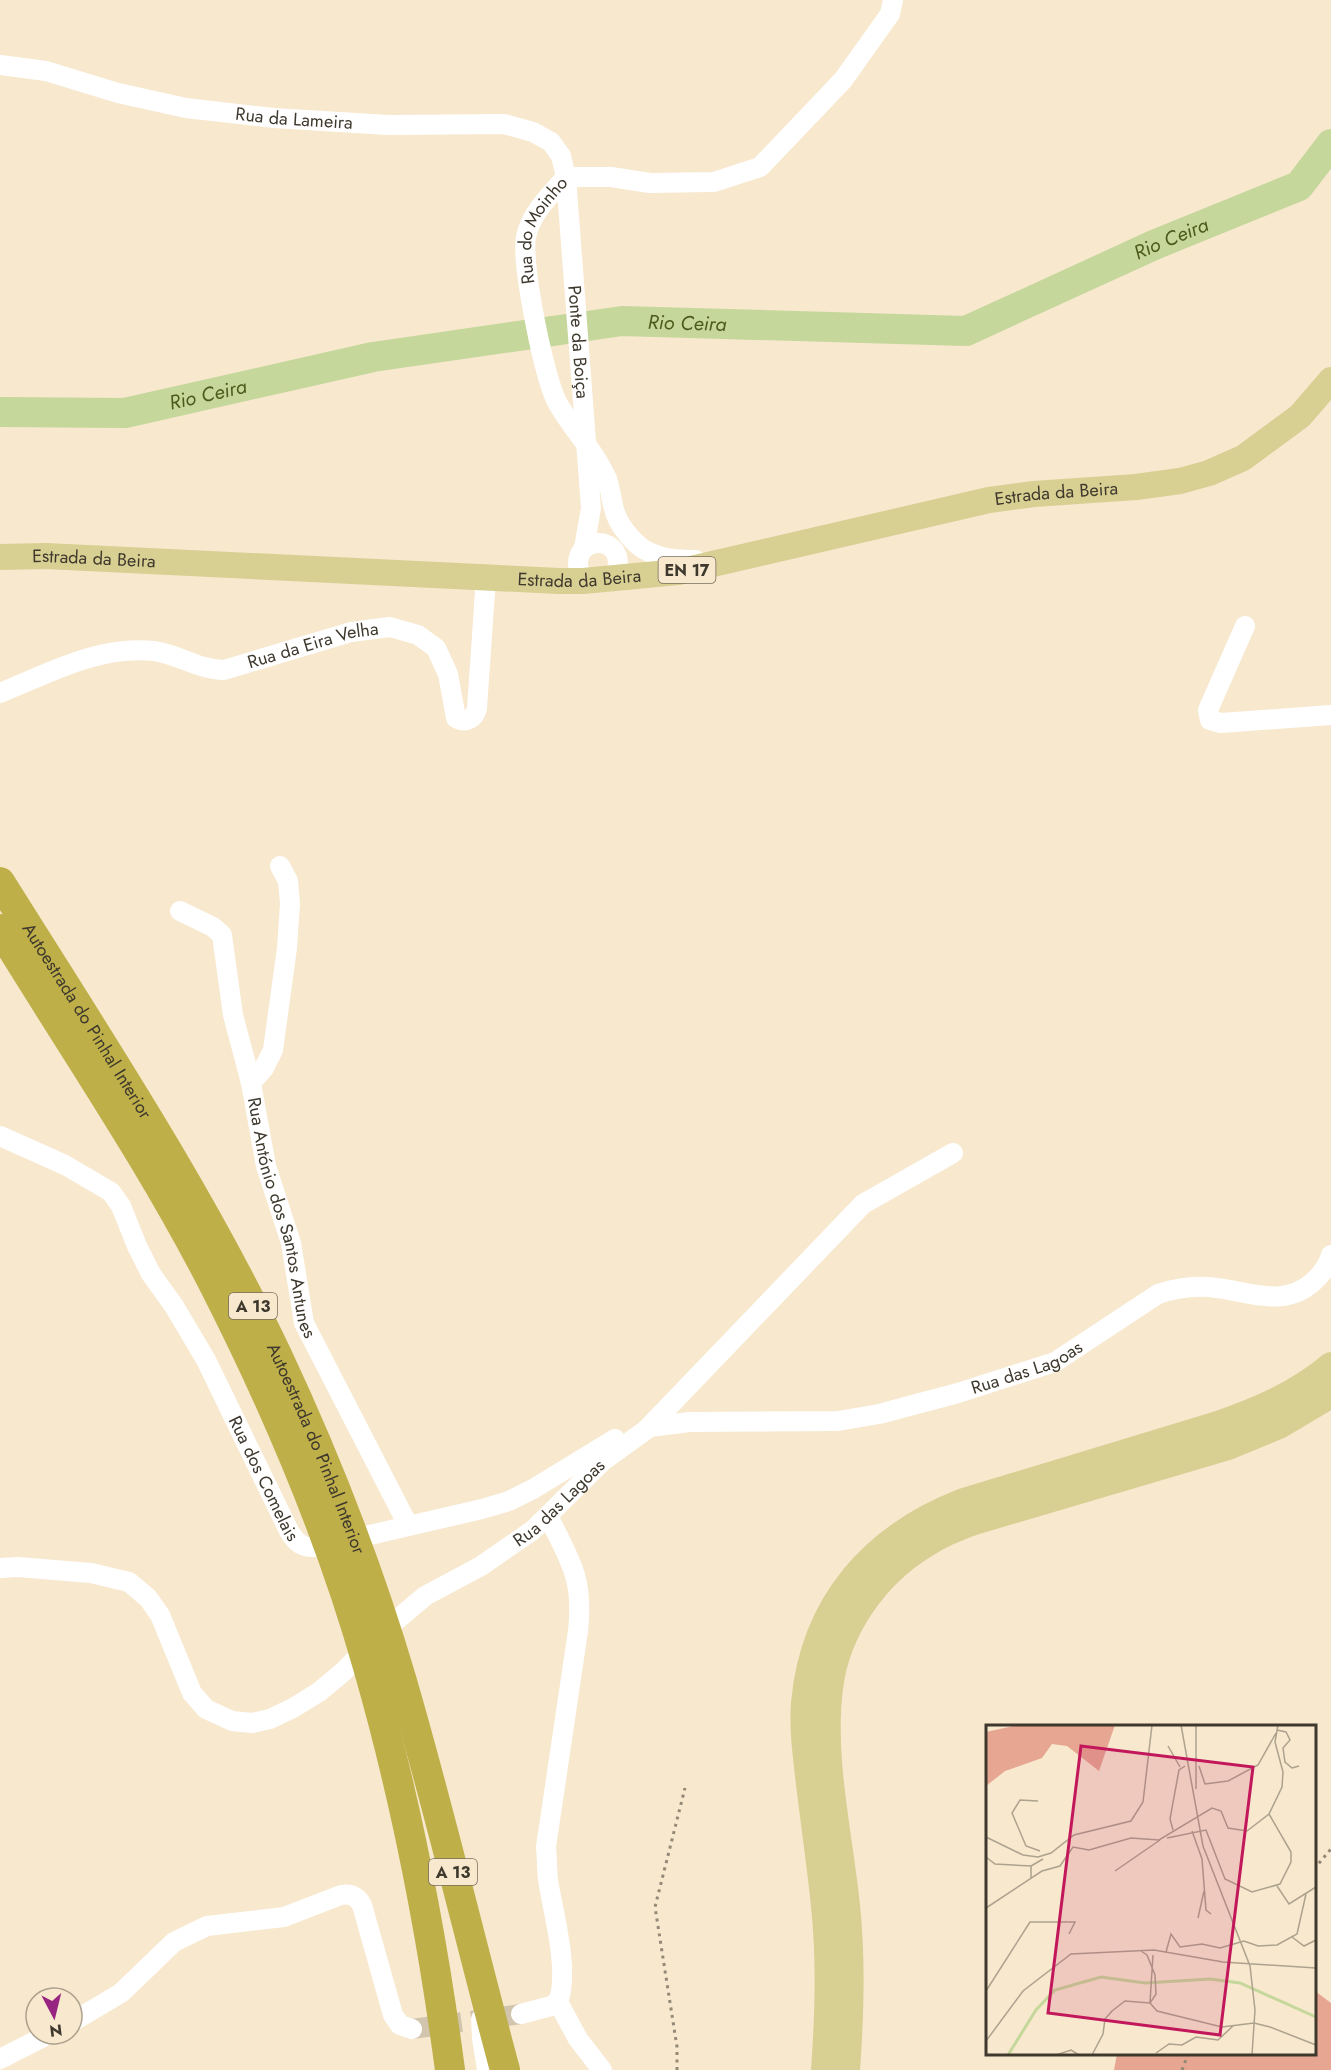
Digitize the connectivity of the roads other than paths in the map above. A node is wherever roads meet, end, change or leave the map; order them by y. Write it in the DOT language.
graph roads {
  1 [pos="893,0"];
  2 [pos="0,65"];
  3 [pos="566,177"];
  4 [pos="1331,380"];
  5 [pos="591,508"];
  6 [pos="582,551"];
  7 [pos="0,557"];
  8 [pos="613,559"];
  9 [pos="726,560"];
  10 [pos="486,578"];
  11 [pos="571,581"];
  12 [pos="1245,627"];
  13 [pos="0,693"];
  14 [pos="1331,715"];
  15 [pos="280,866"];
  16 [pos="0,882"];
  17 [pos="180,911"];
  18 [pos="0,929"];
  19 [pos="250,1083"];
  20 [pos="0,1136"];
  21 [pos="953,1154"];
  22 [pos="1331,1256"];
  23 [pos="1331,1365"];
  24 [pos="1331,1395"];
  25 [pos="650,1427"];
  26 [pos="548,1516"];
  27 [pos="408,1525"];
  28 [pos="0,1568"];
  29 [pos="480,1977"];
  30 [pos="439,1988"];
  31 [pos="558,2002"];
  32 [pos="521,2014"];
  33 [pos="84,2015"];
  34 [pos="412,2029"];
  35 [pos="25,2046"];
  36 [pos="0,2059"];
  37 [pos="450,2070"];
  38 [pos="459,2070"];
  39 [pos="487,2070"];
  40 [pos="505,2070"];
  41 [pos="602,2070"];
  42 [pos="824,2070"];
  43 [pos="848,2070"];
  1 -- 3 [label="street, Rua do Moinho"];
  2 -- 3 [label="street, Rua da Lameira"];
  3 -- 5 [label="street, Ponte da Boiça"];
  3 -- 9 [label="street, Rua do Moinho"];
  4 -- 9 [label="main road, Estrada da Beira / EN 17"];
  5 -- 6 [label="street, Ponte da Boiça"];
  5 -- 8 [label="street, Ponte da Boiça"];
  6 -- 8 [label="street"];
  6 -- 11 [label="street, Ponte da Boiça"];
  7 -- 10 [label="main road, Estrada da Beira / EN 17"];
  8 -- 9 [label="main road, Estrada da Beira / EN 17"];
  8 -- 11 [label="main road, Estrada da Beira / EN 17"];
  10 -- 11 [label="main road, Estrada da Beira / EN 17"];
  10 -- 13 [label="street, Rua da Eira Velha"];
  12 -- 14 [label="street"];
  15 -- 19 [label="street"];
  16 -- 29 [label="highway, Autoestrada do Pinhal Interior / A 13"];
  17 -- 19 [label="street, Rua António dos Santos Antunes"];
  18 -- 30 [label="highway, Autoestrada do Pinhal Interior / A 13"];
  19 -- 27 [label="street, Rua António dos Santos Antunes"];
  20 -- 27 [label="street, Rua dos Comelais"];
  21 -- 25 [label="street"];
  22 -- 25 [label="street, Rua das Lagoas"];
  23 -- 42 [label="main road"];
  24 -- 43 [label="main road"];
  25 -- 26 [label="street, Rua das Lagoas"];
  25 -- 27 [label="street, Rua dos Comelais"];
  26 -- 28 [label="street, Rua das Lagoas"];
  26 -- 31 [label="street"];
  29 -- 39 [label="street, Autoestrada do Pinhal Interior / A 13"];
  29 -- 40 [label="highway, A 13"];
  30 -- 37 [label="highway, A 13"];
  30 -- 38 [label="street, Autoestrada do Pinhal Interior / A 13"];
  31 -- 32 [label="street"];
  31 -- 41 [label="street"];
  33 -- 34 [label="street"];
  35 -- 36 [label="street"];
}
